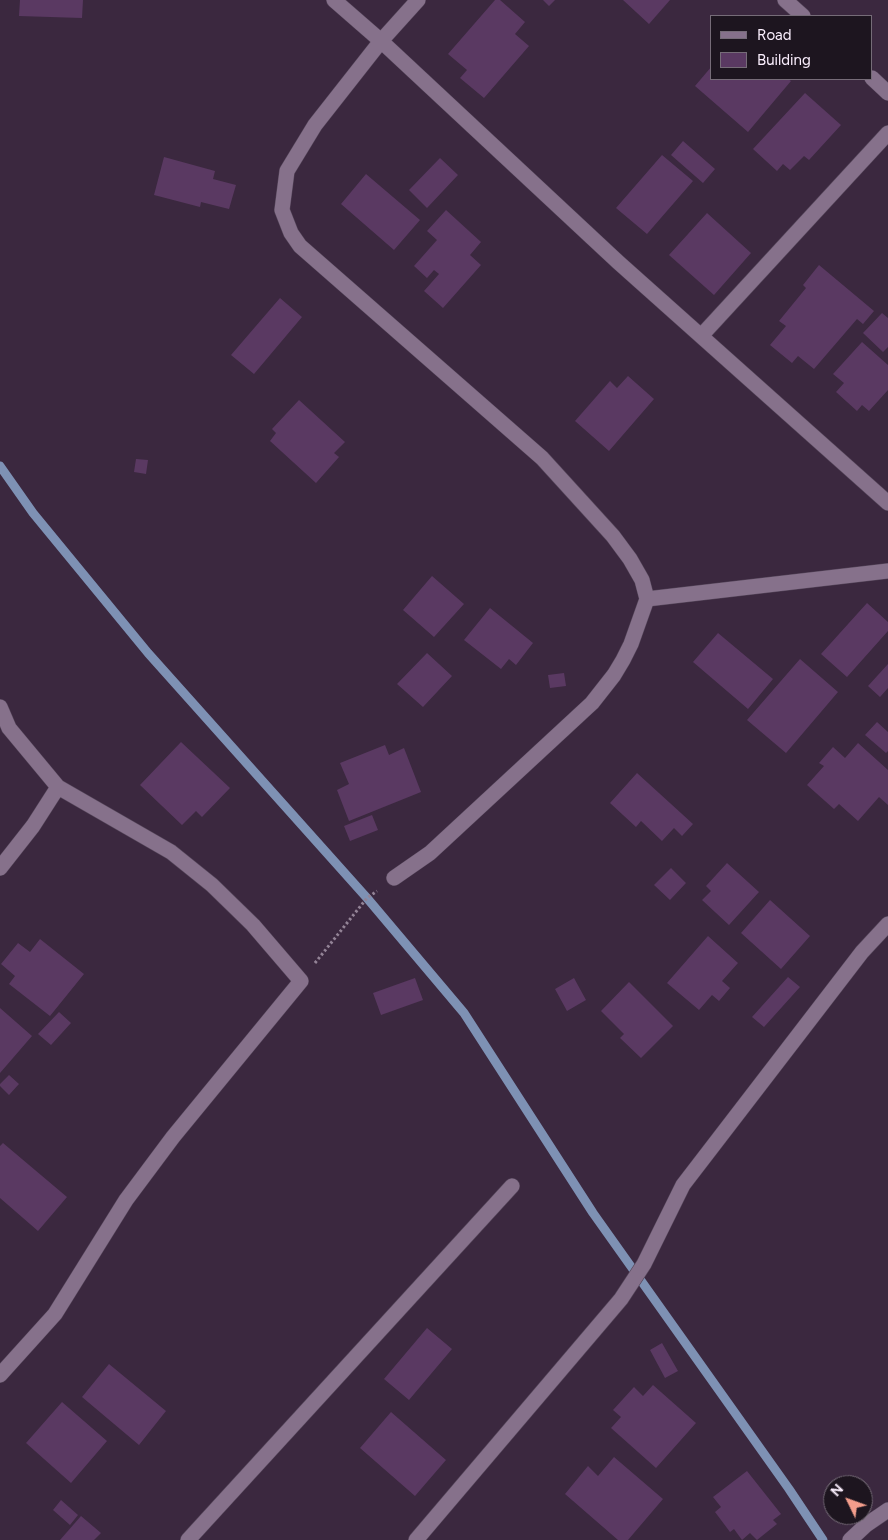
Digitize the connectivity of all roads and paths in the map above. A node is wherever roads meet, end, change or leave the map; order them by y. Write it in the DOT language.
graph roads {
  1 [pos="334,0"];
  2 [pos="418,0"];
  3 [pos="785,0"];
  4 [pos="802,15"];
  5 [pos="381,41"];
  6 [pos="873,79"];
  7 [pos="888,93"];
  8 [pos="888,133"];
  9 [pos="701,336"];
  10 [pos="888,503"];
  11 [pos="888,571"];
  12 [pos="647,599"];
  13 [pos="0,707"];
  14 [pos="58,787"];
  15 [pos="0,868"];
  16 [pos="394,878"];
  17 [pos="888,924"];
  18 [pos="301,981"];
  19 [pos="512,1186"];
  20 [pos="0,1375"];
  21 [pos="888,1510"];
  22 [pos="188,1540"];
  23 [pos="416,1540"];
  24 [pos="850,1540"];
  1 -- 5 [label="street"];
  2 -- 5 [label="street"];
  3 -- 4 [label="street"];
  5 -- 9 [label="street"];
  5 -- 12 [label="street"];
  6 -- 7 [label="street"];
  8 -- 9 [label="street"];
  9 -- 10 [label="street"];
  11 -- 12 [label="street"];
  12 -- 16 [label="street"];
  13 -- 14 [label="street"];
  14 -- 15 [label="street"];
  14 -- 18 [label="street"];
  16 -- 18 [label="path"];
  17 -- 23 [label="street"];
  18 -- 20 [label="street"];
  19 -- 22 [label="street"];
  21 -- 24 [label="street"];
}
